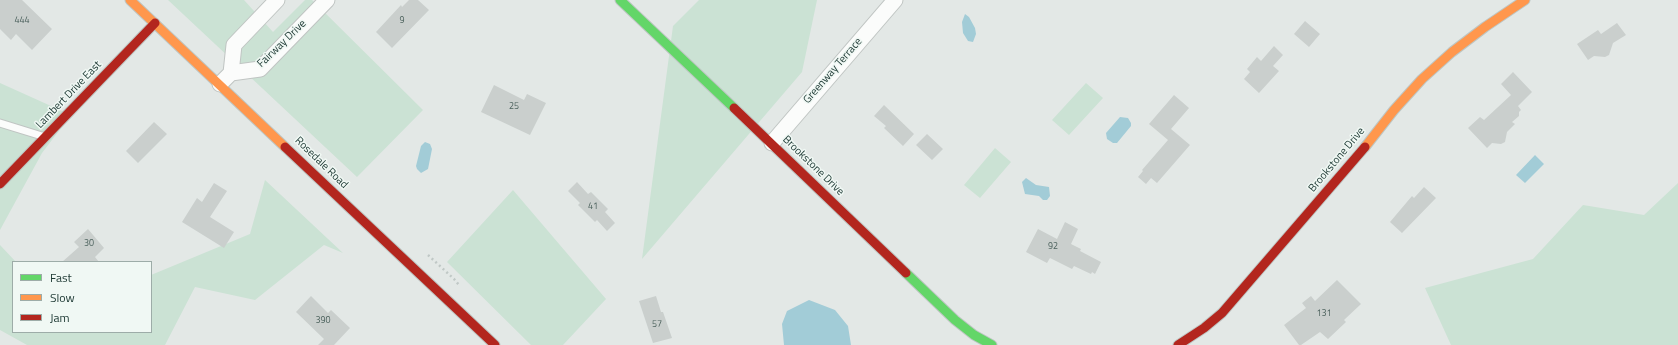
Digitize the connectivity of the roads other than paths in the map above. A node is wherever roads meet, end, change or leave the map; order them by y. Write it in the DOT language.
graph roads {
  1 [pos="130,0"];
  2 [pos="277,0"];
  3 [pos="327,0"];
  4 [pos="620,0"];
  5 [pos="895,0"];
  6 [pos="1525,0"];
  7 [pos="155,23"];
  8 [pos="225,78"];
  9 [pos="0,123"];
  10 [pos="46,137"];
  11 [pos="772,143"];
  12 [pos="0,184"];
  13 [pos="495,345"];
  14 [pos="992,345"];
  15 [pos="1178,345"];
  1 -- 7 [label="street, Rosedale Road"];
  2 -- 8 [label="street"];
  3 -- 8 [label="street, Fairway Drive"];
  4 -- 11 [label="street, Brookstone Drive"];
  5 -- 11 [label="street, Greenway Terrace"];
  6 -- 15 [label="street, Brookstone Drive"];
  7 -- 8 [label="street, Rosedale Road"];
  7 -- 10 [label="street, Lambert Drive East"];
  8 -- 13 [label="street, Rosedale Road"];
  9 -- 10 [label="lane"];
  10 -- 12 [label="street, Lambert Drive East"];
  11 -- 14 [label="street, Brookstone Drive"];
}
